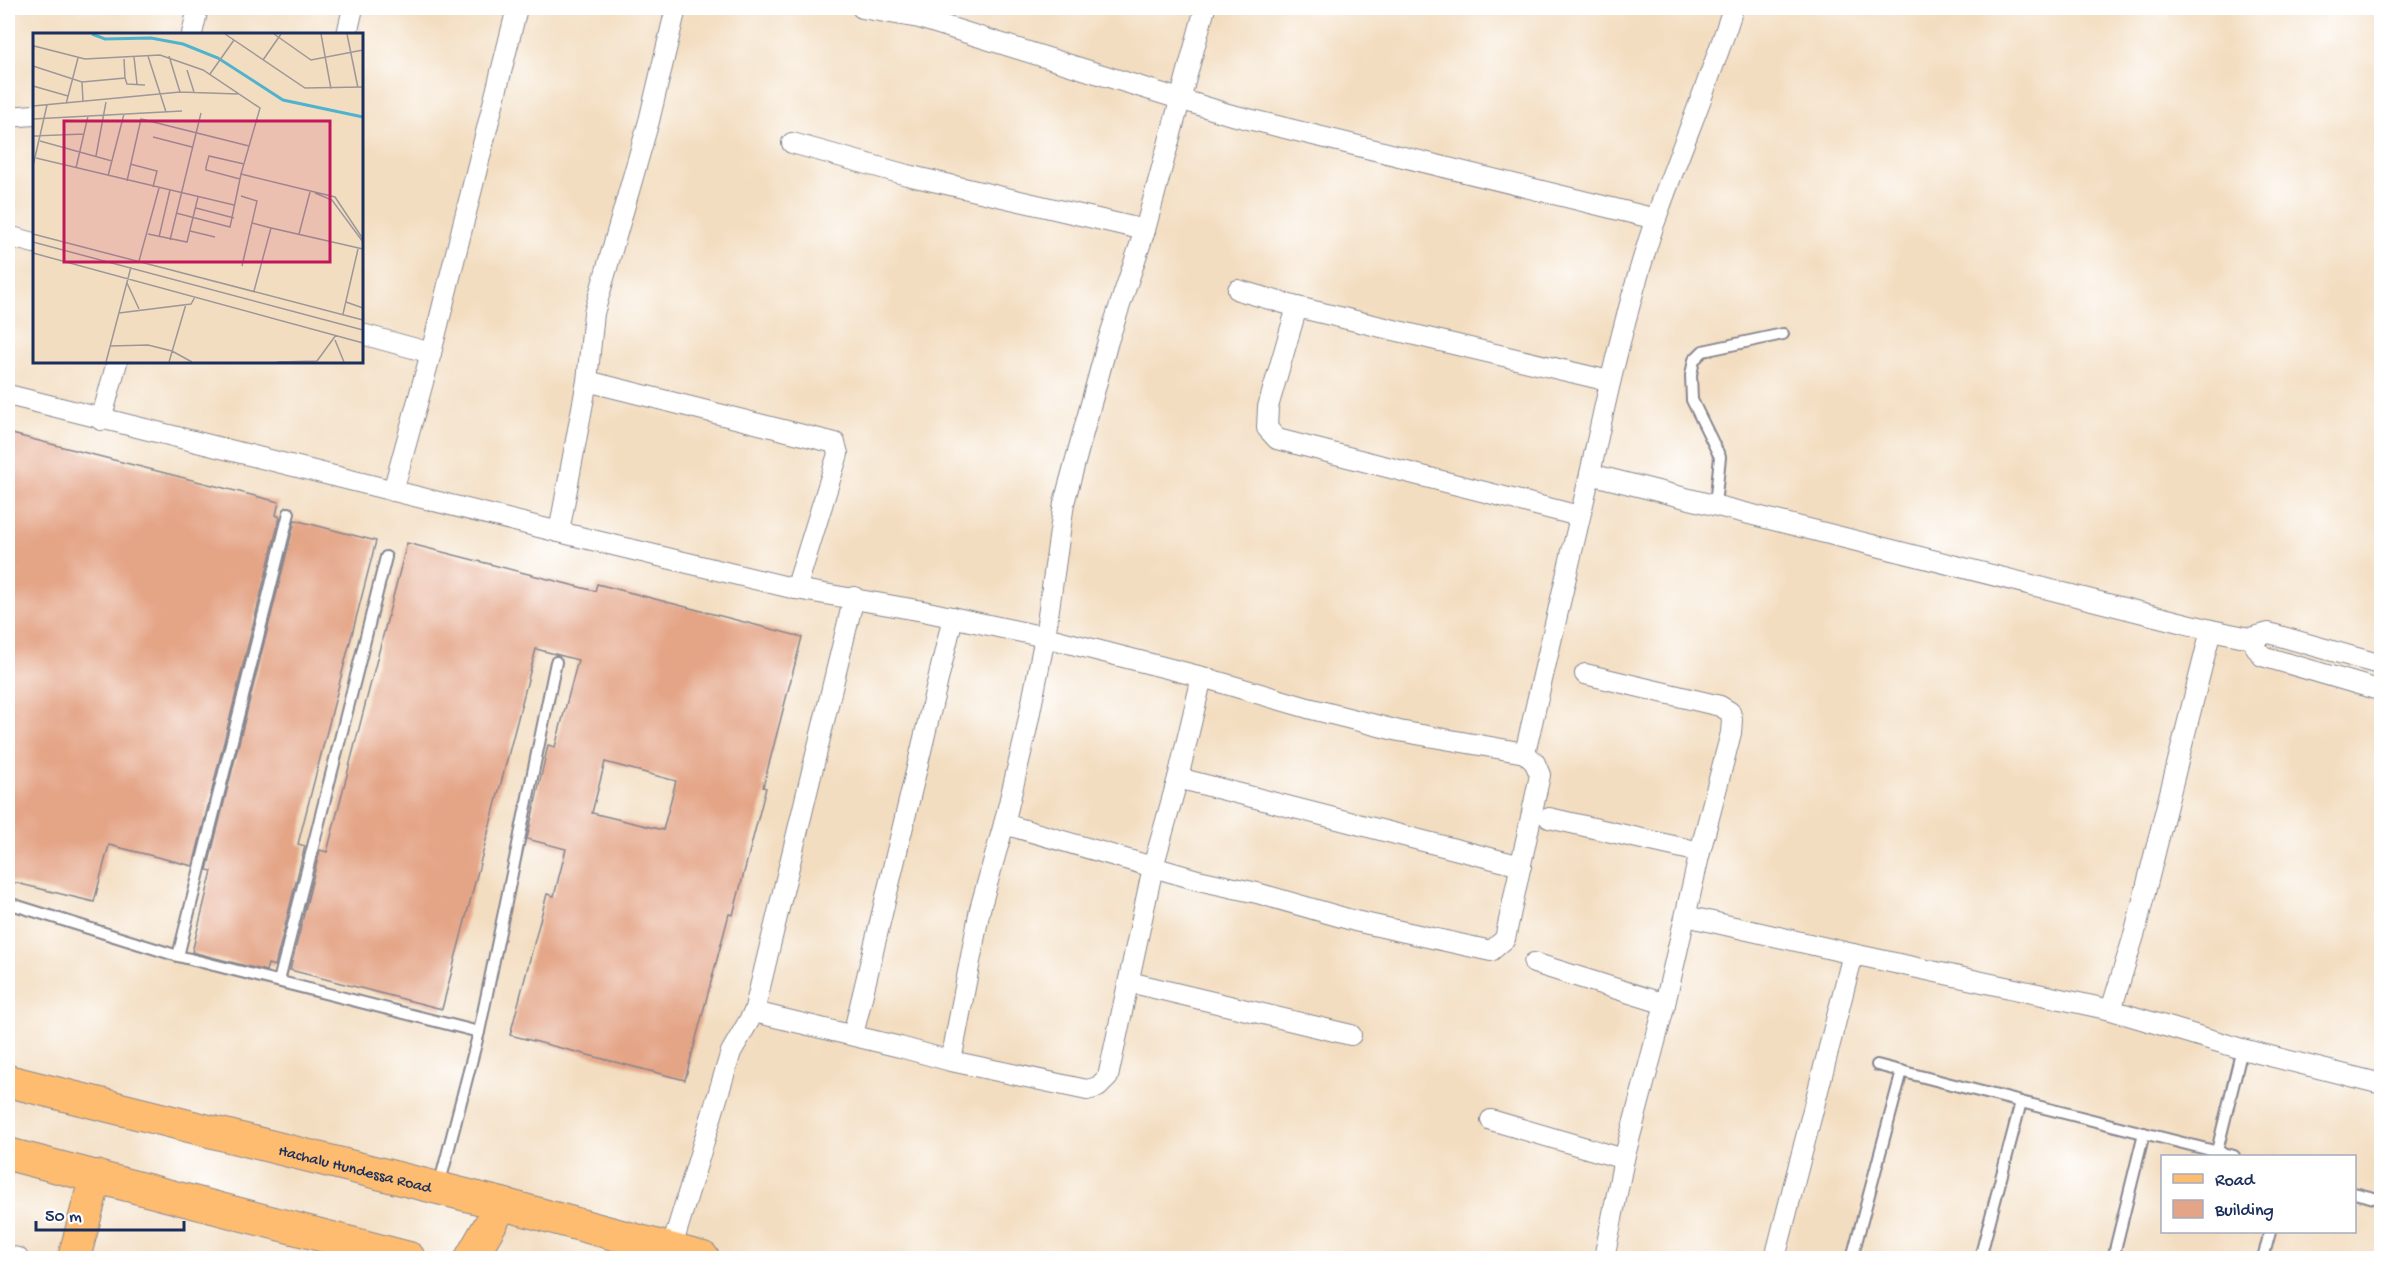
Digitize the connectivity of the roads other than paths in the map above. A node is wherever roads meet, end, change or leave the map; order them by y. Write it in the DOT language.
graph roads {
  1 [pos="198,8"];
  2 [pos="353,8"];
  3 [pos="517,8"];
  4 [pos="676,8"];
  5 [pos="862,8"];
  6 [pos="1205,8"];
  7 [pos="1733,8"];
  8 [pos="192,33"];
  9 [pos="347,33"];
  10 [pos="1179,100"];
  11 [pos="33,115"];
  12 [pos="8,117"];
  13 [pos="792,143"];
  14 [pos="1656,219"];
  15 [pos="1144,230"];
  16 [pos="8,236"];
  17 [pos="33,243"];
  18 [pos="1238,290"];
  19 [pos="1298,307"];
  20 [pos="363,334"];
  21 [pos="1783,334"];
  22 [pos="431,353"];
  23 [pos="117,363"];
  24 [pos="587,381"];
  25 [pos="1610,381"];
  26 [pos="8,395"];
  27 [pos="101,420"];
  28 [pos="1590,474"];
  29 [pos="393,490"];
  30 [pos="1715,505"];
  31 [pos="289,513"];
  32 [pos="1579,516"];
  33 [pos="559,532"];
  34 [pos="386,557"];
  35 [pos="796,589"];
  36 [pos="854,597"];
  37 [pos="953,617"];
  38 [pos="2211,630"];
  39 [pos="1045,637"];
  40 [pos="2250,638"];
  41 [pos="556,662"];
  42 [pos="2382,665"];
  43 [pos="1585,674"];
  44 [pos="1202,677"];
  45 [pos="2382,691"];
  46 [pos="1525,753"];
  47 [pos="1178,778"];
  48 [pos="1549,818"];
  49 [pos="1004,824"];
  50 [pos="1700,852"];
  51 [pos="1521,866"];
  52 [pos="1153,867"];
  53 [pos="8,903"];
  54 [pos="1686,915"];
  55 [pos="1853,954"];
  56 [pos="178,956"];
  57 [pos="1534,963"];
  58 [pos="279,981"];
  59 [pos="1129,982"];
  60 [pos="1665,1004"];
  61 [pos="2111,1010"];
  62 [pos="754,1012"];
  63 [pos="479,1032"];
  64 [pos="853,1035"];
  65 [pos="1351,1035"];
  66 [pos="2242,1049"];
  67 [pos="951,1061"];
  68 [pos="1876,1065"];
  69 [pos="1902,1071"];
  70 [pos="8,1081"];
  71 [pos="2382,1084"];
  72 [pos="2021,1102"];
  73 [pos="1491,1120"];
  74 [pos="2144,1133"];
  75 [pos="2217,1151"];
  76 [pos="8,1154"];
  77 [pos="2231,1155"];
  78 [pos="1624,1159"];
  79 [pos="96,1176"];
  80 [pos="438,1189"];
  81 [pos="2356,1192"];
  82 [pos="2382,1200"];
  83 [pos="502,1204"];
  84 [pos="2270,1233"];
  85 [pos="671,1250"];
  86 [pos="8,1256"];
  87 [pos="18,1258"];
  88 [pos="74,1258"];
  89 [pos="410,1258"];
  90 [pos="471,1258"];
  91 [pos="703,1258"];
  92 [pos="1604,1258"];
  93 [pos="1775,1258"];
  94 [pos="1852,1258"];
  95 [pos="1980,1258"];
  96 [pos="2113,1258"];
  97 [pos="2263,1258"];
  1 -- 8 [label="street"];
  2 -- 9 [label="street"];
  3 -- 22 [label="street"];
  4 -- 24 [label="street"];
  5 -- 10 [label="street"];
  6 -- 10 [label="street"];
  7 -- 14 [label="street"];
  10 -- 14 [label="street"];
  10 -- 15 [label="street"];
  11 -- 12 [label="street"];
  13 -- 15 [label="street"];
  14 -- 25 [label="street"];
  15 -- 39 [label="street"];
  16 -- 17 [label="street"];
  18 -- 19 [label="street"];
  19 -- 25 [label="street"];
  19 -- 32 [label="street"];
  20 -- 22 [label="street"];
  21 -- 30 [label="lane"];
  22 -- 29 [label="street"];
  23 -- 27 [label="street"];
  24 -- 33 [label="street"];
  24 -- 35 [label="street"];
  25 -- 28 [label="street"];
  26 -- 27 [label="street"];
  27 -- 29 [label="street"];
  28 -- 30 [label="street"];
  28 -- 32 [label="street"];
  29 -- 33 [label="street"];
  30 -- 38 [label="street"];
  31 -- 56 [label="lane"];
  32 -- 46 [label="street"];
  33 -- 35 [label="street"];
  34 -- 58 [label="lane"];
  35 -- 36 [label="street"];
  36 -- 37 [label="street"];
  36 -- 62 [label="street"];
  37 -- 39 [label="street"];
  37 -- 64 [label="street"];
  38 -- 40 [label="street"];
  38 -- 61 [label="street"];
  39 -- 44 [label="street"];
  39 -- 49 [label="street"];
  40 -- 42 [label="street"];
  40 -- 45 [label="street"];
  41 -- 63 [label="lane"];
  43 -- 50 [label="street"];
  44 -- 46 [label="street"];
  44 -- 47 [label="street"];
  46 -- 51 [label="street"];
  47 -- 51 [label="street"];
  47 -- 52 [label="street"];
  48 -- 50 [label="street"];
  49 -- 52 [label="street"];
  49 -- 67 [label="street"];
  50 -- 54 [label="street"];
  51 -- 52 [label="street"];
  52 -- 59 [label="street"];
  53 -- 56 [label="lane"];
  54 -- 55 [label="street"];
  54 -- 60 [label="street"];
  55 -- 61 [label="street"];
  55 -- 93 [label="street"];
  56 -- 58 [label="lane"];
  57 -- 60 [label="street"];
  58 -- 63 [label="lane"];
  59 -- 65 [label="street"];
  59 -- 67 [label="street"];
  60 -- 78 [label="street"];
  61 -- 66 [label="street"];
  62 -- 64 [label="street"];
  62 -- 85 [label="street"];
  63 -- 80 [label="lane"];
  64 -- 67 [label="street"];
  66 -- 71 [label="street"];
  66 -- 75 [label="lane"];
  68 -- 69 [label="lane"];
  69 -- 72 [label="lane"];
  69 -- 94 [label="lane"];
  70 -- 80 [label="main road, Hachalu Hundessa Road"];
  72 -- 74 [label="lane"];
  72 -- 95 [label="lane"];
  73 -- 78 [label="street"];
  74 -- 75 [label="lane"];
  74 -- 96 [label="lane"];
  75 -- 77 [label="lane"];
  76 -- 79 [label="main road"];
  78 -- 92 [label="street"];
  79 -- 88 [label="main road"];
  79 -- 89 [label="main road"];
  80 -- 83 [label="main road, Hachalu Hundessa Road"];
  81 -- 82 [label="lane"];
  83 -- 85 [label="main road, Hachalu Hundessa Road"];
  83 -- 90 [label="main road"];
  84 -- 97 [label="lane"];
  85 -- 91 [label="main road, Hachalu Hundessa Road"];
  86 -- 87 [label="street"];
}
